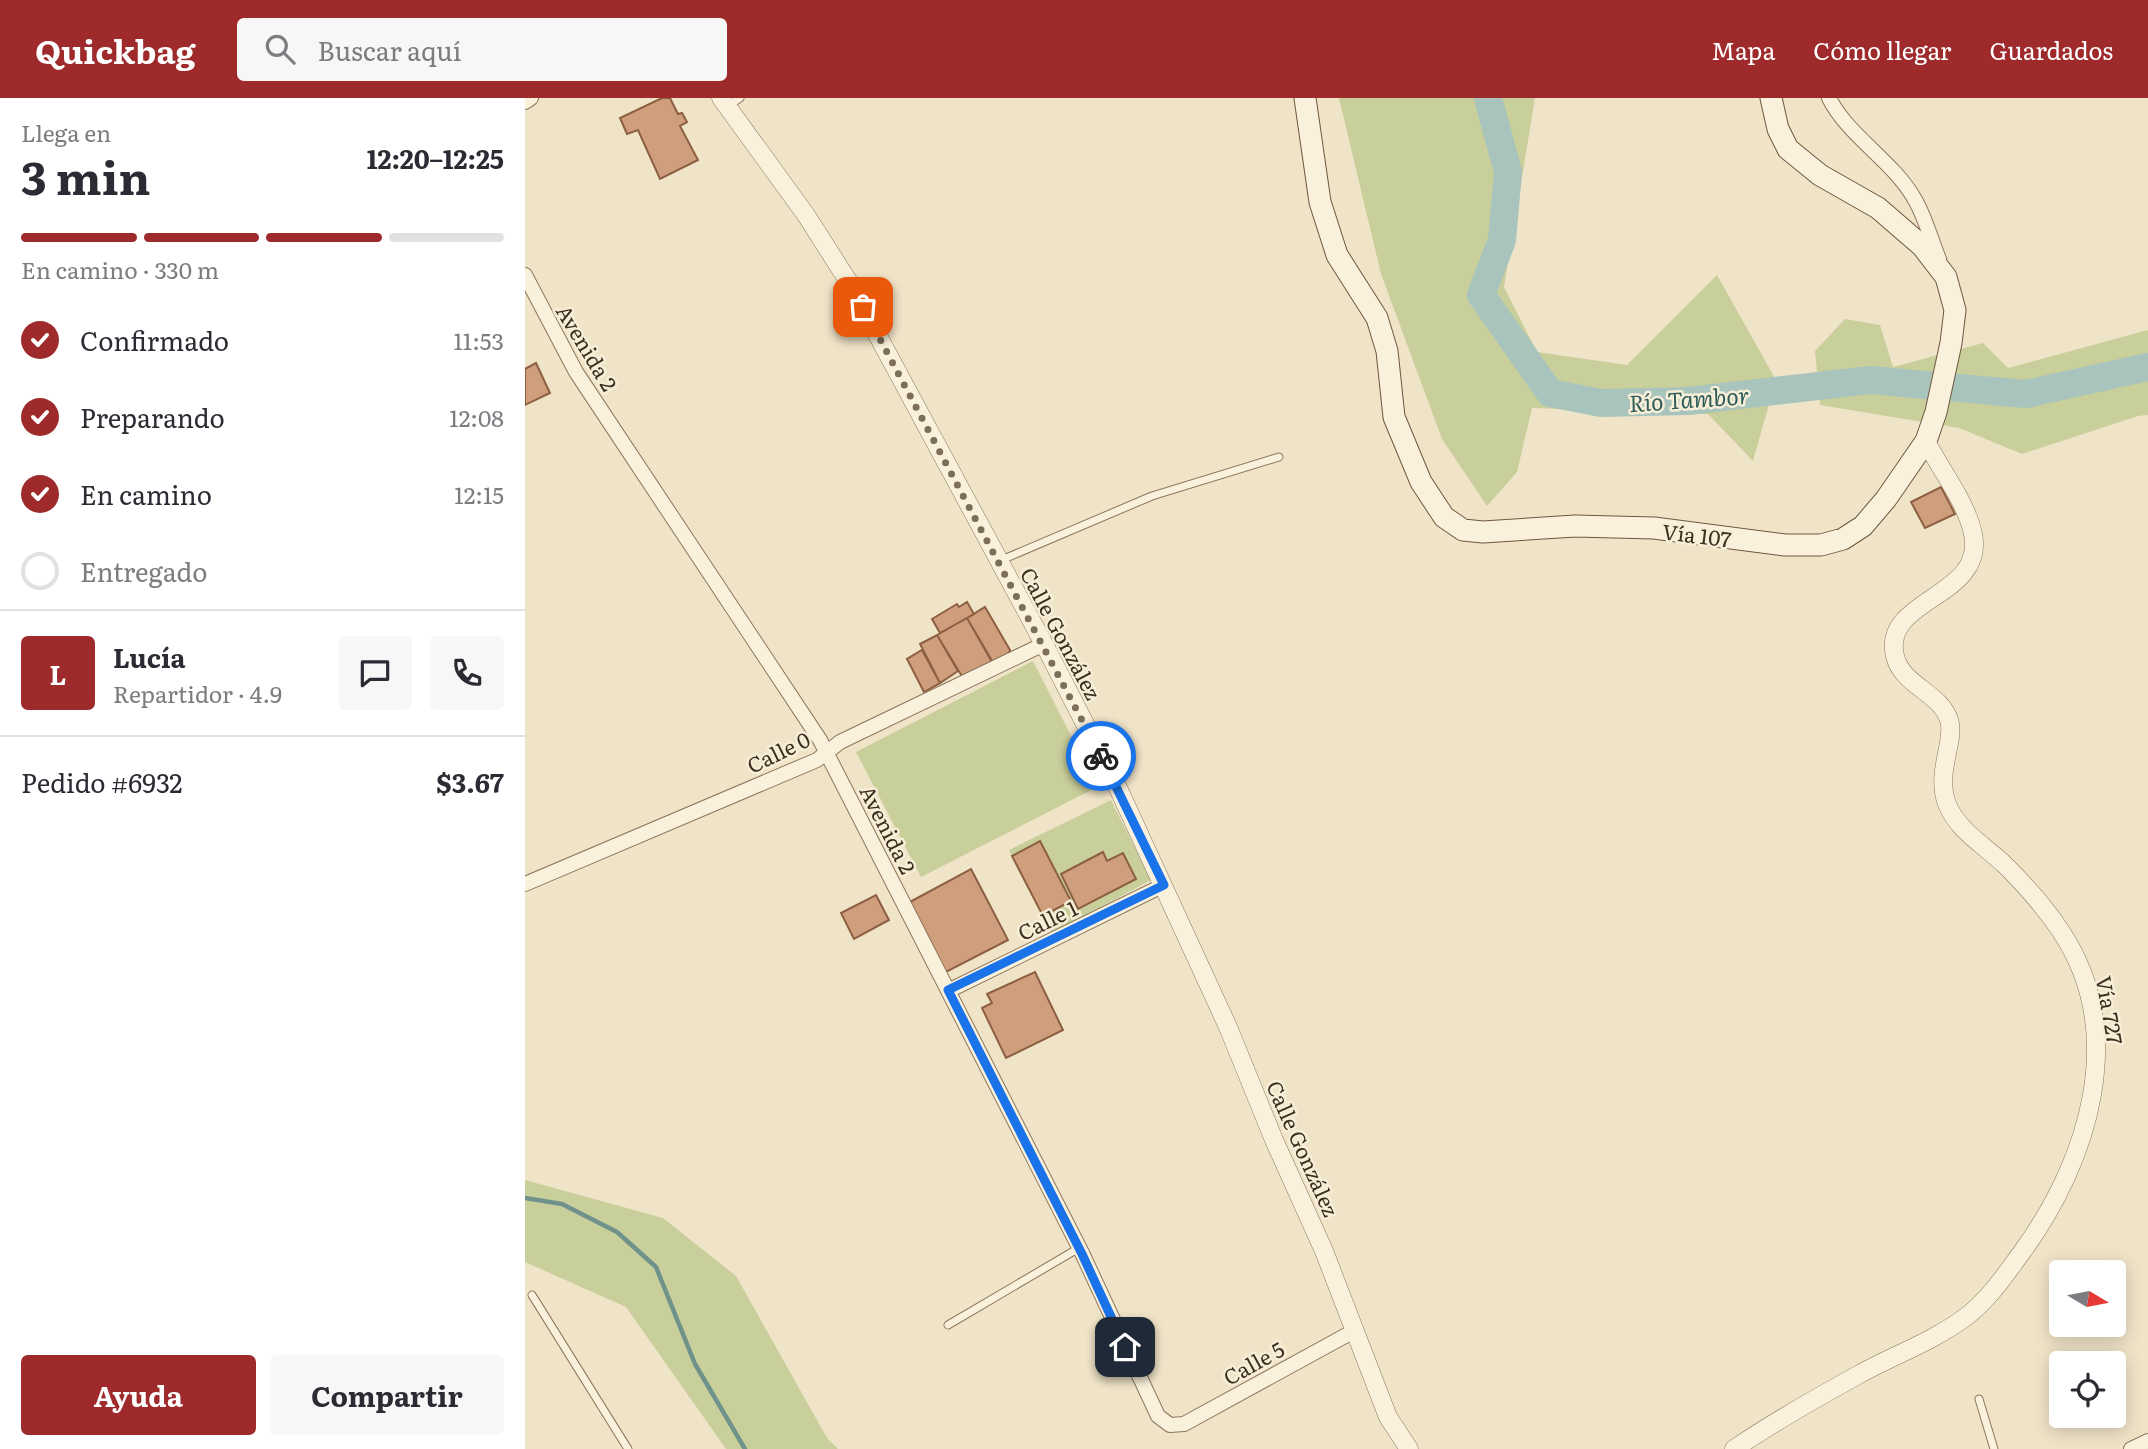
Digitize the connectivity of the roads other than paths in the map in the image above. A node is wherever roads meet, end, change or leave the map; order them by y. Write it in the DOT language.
graph roads {
  1 [pos="531,98"];
  2 [pos="1305,98"];
  3 [pos="1771,98"];
  4 [pos="1829,98"];
  5 [pos="729,101"];
  6 [pos="525,102"];
  7 [pos="525,275"];
  8 [pos="1946,277"];
  9 [pos="1926,441"];
  10 [pos="1279,457"];
  11 [pos="998,561"];
  12 [pos="1044,644"];
  13 [pos="826,752"];
  14 [pos="525,884"];
  15 [pos="1164,885"];
  16 [pos="948,990"];
  17 [pos="1079,1248"];
  18 [pos="532,1294"];
  19 [pos="948,1325"];
  20 [pos="1354,1331"];
  21 [pos="1979,1399"];
  22 [pos="1170,1425"];
  23 [pos="2148,1441"];
  24 [pos="628,1449"];
  25 [pos="1409,1449"];
  26 [pos="1734,1449"];
  27 [pos="1994,1449"];
  28 [pos="2131,1449"];
  1 -- 6 [label="street"];
  2 -- 9 [label="main road, Vía 107"];
  3 -- 8 [label="main road, Vía 107"];
  4 -- 8 [label="street"];
  5 -- 11 [label="street, Calle González"];
  7 -- 13 [label="street, Avenida 2"];
  8 -- 9 [label="main road, Vía 107"];
  9 -- 26 [label="street, Vía 727"];
  10 -- 11 [label="lane"];
  11 -- 12 [label="street, Calle González"];
  12 -- 13 [label="street, Calle 0"];
  12 -- 15 [label="street, Calle González"];
  13 -- 14 [label="street, Calle 0"];
  13 -- 16 [label="street, Avenida 2"];
  15 -- 16 [label="street, Calle 1"];
  15 -- 20 [label="street, Calle González"];
  16 -- 17 [label="street, Avenida 2"];
  17 -- 19 [label="lane"];
  17 -- 22 [label="street, Avenida 2"];
  18 -- 24 [label="lane"];
  20 -- 22 [label="street, Calle 5"];
  20 -- 25 [label="street, Calle González"];
  21 -- 27 [label="lane"];
  23 -- 28 [label="street"];
}
